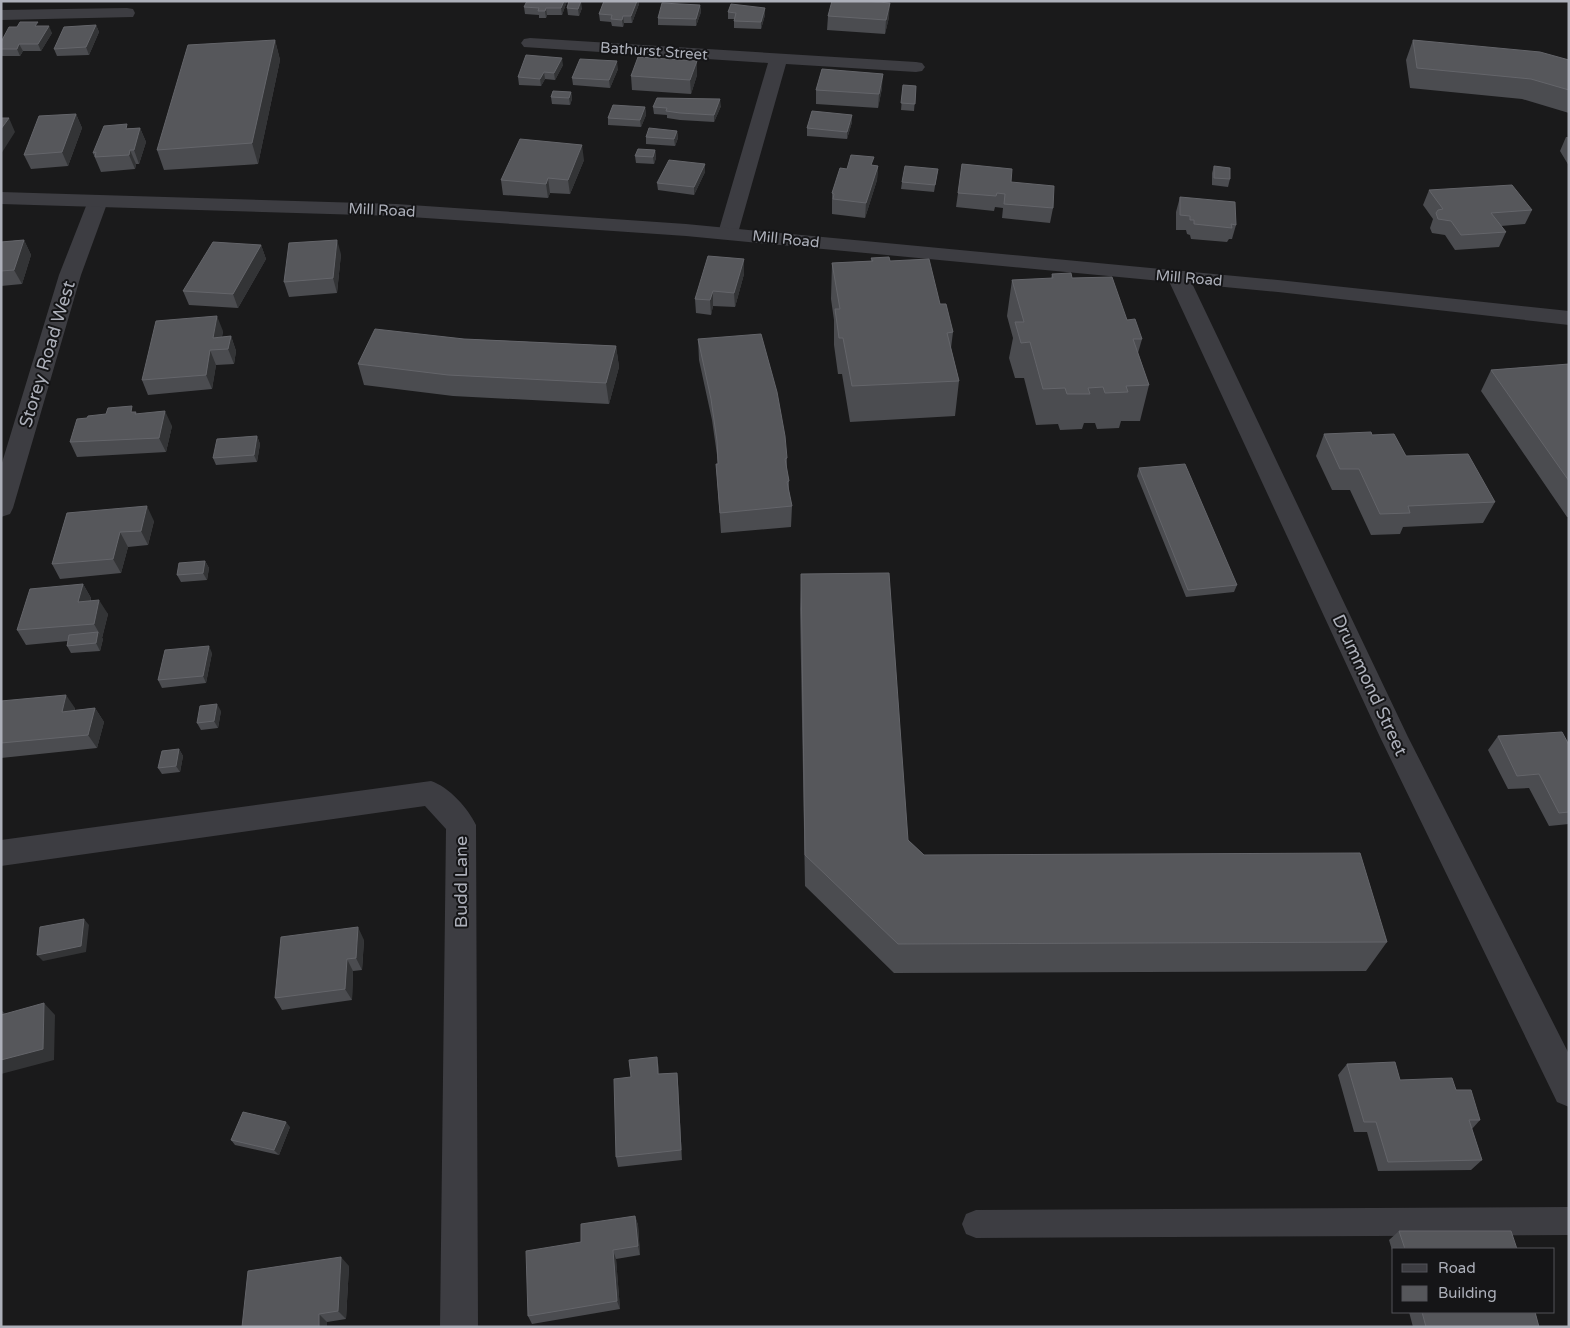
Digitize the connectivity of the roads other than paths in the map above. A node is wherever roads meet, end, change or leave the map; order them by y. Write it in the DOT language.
graph roads {
  1 [pos="127,13"];
  2 [pos="1,15"];
  3 [pos="530,43"];
  4 [pos="778,60"];
  5 [pos="916,67"];
  6 [pos="1,198"];
  7 [pos="98,201"];
  8 [pos="728,233"];
  9 [pos="1178,277"];
  10 [pos="1569,318"];
  11 [pos="1,508"];
  12 [pos="1,853"];
  13 [pos="1569,1090"];
  14 [pos="1569,1221"];
  15 [pos="976,1224"];
  16 [pos="459,1327"];
  1 -- 2 [label="street"];
  3 -- 4 [label="street, Bathurst Street"];
  4 -- 5 [label="street, Bathurst Street"];
  4 -- 8 [label="street"];
  6 -- 7 [label="street, Mill Road"];
  7 -- 8 [label="street, Mill Road"];
  7 -- 11 [label="street, Storey Road West"];
  8 -- 9 [label="street, Mill Road"];
  9 -- 10 [label="street, Mill Road"];
  9 -- 13 [label="street, Drummond Street"];
  12 -- 16 [label="street, Budd Lane"];
  14 -- 15 [label="lane"];
}
